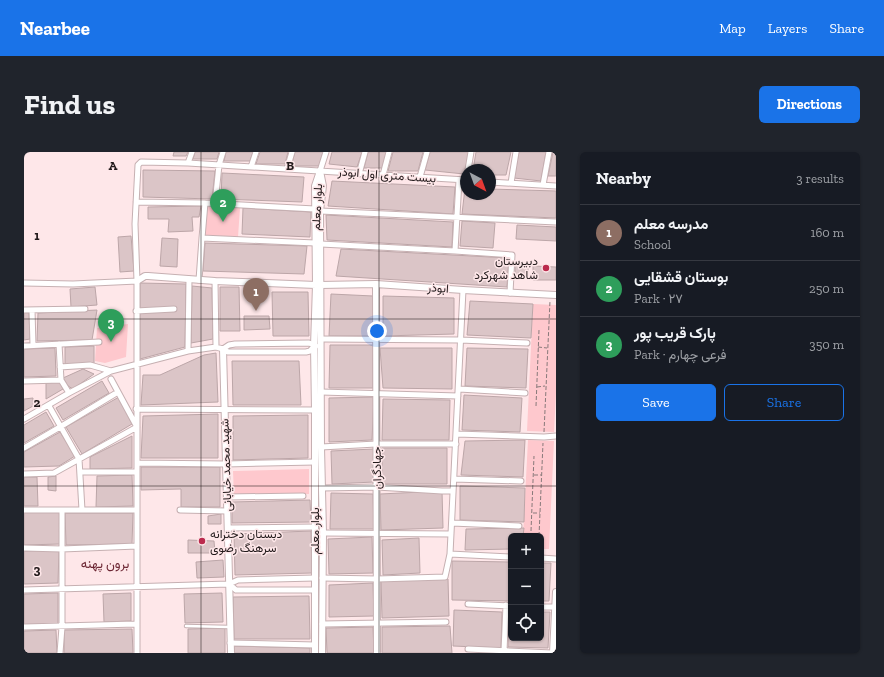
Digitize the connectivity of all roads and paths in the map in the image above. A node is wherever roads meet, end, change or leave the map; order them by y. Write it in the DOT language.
graph roads {
  1 [pos="192,152"];
  2 [pos="223,152"];
  3 [pos="256,152"];
  4 [pos="292,152"];
  5 [pos="326,152"];
  6 [pos="365,152"];
  7 [pos="389,152"];
  8 [pos="427,152"];
  9 [pos="471,152"];
  10 [pos="516,152"];
  11 [pos="549,152"];
  12 [pos="188,163"];
  13 [pos="469,164"];
  14 [pos="219,165"];
  15 [pos="251,167"];
  16 [pos="286,169"];
  17 [pos="320,171"];
  18 [pos="359,174"];
  19 [pos="383,175"];
  20 [pos="420,178"];
  21 [pos="459,180"];
  22 [pos="496,182"];
  23 [pos="511,183"];
  24 [pos="543,185"];
  25 [pos="556,186"];
  26 [pos="136,202"];
  27 [pos="205,203"];
  28 [pos="215,204"];
  29 [pos="318,210"];
  30 [pos="456,217"];
  31 [pos="556,222"];
  32 [pos="202,238"];
  33 [pos="318,243"];
  34 [pos="455,251"];
  35 [pos="189,279"];
  36 [pos="200,280"];
  37 [pos="137,281"];
  38 [pos="215,281"];
  39 [pos="24,283"];
  40 [pos="376,284"];
  41 [pos="318,285"];
  42 [pos="463,290"];
  43 [pos="510,293"];
  44 [pos="553,295"];
  45 [pos="85,308"];
  46 [pos="174,309"];
  47 [pos="24,310"];
  48 [pos="32,310"];
  49 [pos="136,310"];
  50 [pos="539,330"];
  51 [pos="321,339"];
  52 [pos="376,340"];
  53 [pos="461,340"];
  54 [pos="99,342"];
  55 [pos="527,343"];
  56 [pos="59,344"];
  57 [pos="33,345"];
  58 [pos="24,346"];
  59 [pos="318,346"];
  60 [pos="538,347"];
  61 [pos="219,348"];
  62 [pos="548,348"];
  63 [pos="188,351"];
  64 [pos="137,365"];
  65 [pos="60,367"];
  66 [pos="111,371"];
  67 [pos="111,379"];
  68 [pos="61,380"];
  69 [pos="24,381"];
  70 [pos="537,386"];
  71 [pos="546,386"];
  72 [pos="459,390"];
  73 [pos="118,392"];
  74 [pos="321,392"];
  75 [pos="69,393"];
  76 [pos="377,393"];
  77 [pos="525,393"];
  78 [pos="458,396"];
  79 [pos="49,406"];
  80 [pos="536,406"];
  81 [pos="136,409"];
  82 [pos="224,410"];
  83 [pos="315,410"];
  84 [pos="24,420"];
  85 [pos="60,427"];
  86 [pos="136,427"];
  87 [pos="457,434"];
  88 [pos="556,436"];
  89 [pos="544,437"];
  90 [pos="376,444"];
  91 [pos="456,444"];
  92 [pos="321,447"];
  93 [pos="24,448"];
  94 [pos="534,456"];
  95 [pos="79,459"];
  96 [pos="315,462"];
  97 [pos="137,463"];
  98 [pos="226,464"];
  99 [pos="80,472"];
  100 [pos="137,472"];
  101 [pos="319,472"];
  102 [pos="24,474"];
  103 [pos="533,475"];
  104 [pos="542,475"];
  105 [pos="454,479"];
  106 [pos="521,481"];
  107 [pos="322,488"];
  108 [pos="377,488"];
  109 [pos="454,491"];
  110 [pos="303,496"];
  111 [pos="227,497"];
  112 [pos="24,510"];
  113 [pos="62,510"];
  114 [pos="82,510"];
  115 [pos="137,510"];
  116 [pos="180,510"];
  117 [pos="227,511"];
  118 [pos="532,513"];
  119 [pos="540,513"];
  120 [pos="452,523"];
  121 [pos="519,526"];
  122 [pos="315,527"];
  123 [pos="228,528"];
  124 [pos="531,531"];
  125 [pos="323,533"];
  126 [pos="539,533"];
  127 [pos="377,534"];
  128 [pos="451,534"];
  129 [pos="137,546"];
  130 [pos="24,548"];
  131 [pos="62,549"];
  132 [pos="450,554"];
  133 [pos="508,557"];
  134 [pos="544,558"];
  135 [pos="556,558"];
  136 [pos="319,578"];
  137 [pos="377,579"];
  138 [pos="229,584"];
  139 [pos="137,586"];
  140 [pos="61,589"];
  141 [pos="24,590"];
  142 [pos="319,590"];
  143 [pos="556,592"];
  144 [pos="468,604"];
  145 [pos="508,606"];
  146 [pos="544,607"];
  147 [pos="556,607"];
  148 [pos="508,615"];
  149 [pos="446,622"];
  150 [pos="377,623"];
  151 [pos="136,624"];
  152 [pos="322,624"];
  153 [pos="186,626"];
  154 [pos="24,627"];
  155 [pos="62,627"];
  156 [pos="229,627"];
  157 [pos="555,633"];
  158 [pos="230,643"];
  159 [pos="315,645"];
  160 [pos="468,649"];
  161 [pos="504,651"];
  162 [pos="60,653"];
  163 [pos="137,653"];
  164 [pos="231,653"];
  165 [pos="315,653"];
  166 [pos="322,653"];
  167 [pos="377,653"];
  168 [pos="552,653"];
  1 -- 12 [label="street"];
  2 -- 14 [label="street"];
  3 -- 15 [label="street"];
  4 -- 16 [label="street"];
  5 -- 17 [label="street"];
  6 -- 18 [label="street"];
  7 -- 19 [label="street"];
  8 -- 20 [label="street"];
  9 -- 13 [label="street"];
  10 -- 23 [label="street"];
  11 -- 24 [label="street"];
  12 -- 14 [label="street, بیست متری اول ابوذر"];
  12 -- 26 [label="street, بیست متری اول ابوذر"];
  14 -- 15 [label="street, بیست متری اول ابوذر"];
  14 -- 28 [label="street"];
  15 -- 16 [label="street, بیست متری اول ابوذر"];
  16 -- 17 [label="street, بیست متری اول ابوذر"];
  17 -- 18 [label="street, بیست متری اول ابوذر"];
  17 -- 29 [label="street, بلوار معلم"];
  18 -- 19 [label="street, بیست متری اول ابوذر"];
  19 -- 20 [label="street, بیست متری اول ابوذر"];
  20 -- 21 [label="street, بیست متری اول ابوذر"];
  21 -- 30 [label="street"];
  22 -- 23 [label="street"];
  23 -- 24 [label="street"];
  24 -- 25 [label="street"];
  26 -- 27 [label="street"];
  26 -- 37 [label="street"];
  27 -- 28 [label="street"];
  27 -- 32 [label="street"];
  28 -- 29 [label="street"];
  29 -- 30 [label="street"];
  29 -- 33 [label="street, بلوار معلم"];
  30 -- 31 [label="street"];
  30 -- 34 [label="street"];
  32 -- 33 [label="street"];
  32 -- 36 [label="street"];
  33 -- 34 [label="street"];
  33 -- 41 [label="street, بلوار معلم"];
  34 -- 43 [label="street"];
  35 -- 36 [label="street, ابوذر"];
  35 -- 37 [label="street, ابوذر"];
  35 -- 63 [label="street"];
  36 -- 38 [label="street, ابوذر"];
  37 -- 39 [label="street"];
  37 -- 49 [label="street"];
  38 -- 41 [label="street, ابوذر"];
  38 -- 61 [label="street"];
  40 -- 41 [label="street, ابوذر"];
  40 -- 42 [label="street, ابوذر"];
  40 -- 52 [label="street, جهادگران"];
  41 -- 51 [label="street, بلوار معلم"];
  41 -- 59 [label="street, بلوار معلم"];
  42 -- 43 [label="street, ابوذر"];
  42 -- 53 [label="street"];
  43 -- 44 [label="street, ابوذر"];
  44 -- 62 [label="path"];
  45 -- 48 [label="street"];
  46 -- 49 [label="street"];
  47 -- 48 [label="street"];
  48 -- 57 [label="street"];
  49 -- 64 [label="street"];
  50 -- 60 [label="path"];
  51 -- 52 [label="street"];
  51 -- 59 [label="street, بلوار معلم"];
  52 -- 53 [label="street"];
  52 -- 76 [label="street, جهادگران"];
  53 -- 55 [label="street"];
  53 -- 72 [label="street"];
  54 -- 56 [label="street"];
  56 -- 57 [label="street"];
  56 -- 65 [label="street"];
  57 -- 58 [label="street"];
  59 -- 61 [label="street"];
  59 -- 61 [label="street"];
  59 -- 74 [label="street, بلوار معلم"];
  59 -- 83 [label="street, بلوار معلم"];
  60 -- 62 [label="path"];
  60 -- 70 [label="path"];
  61 -- 63 [label="street"];
  61 -- 82 [label="street, شهید محمد خیابانی"];
  62 -- 71 [label="path"];
  63 -- 64 [label="street"];
  64 -- 66 [label="street"];
  64 -- 81 [label="street"];
  65 -- 66 [label="street"];
  65 -- 68 [label="street"];
  66 -- 75 [label="street"];
  67 -- 73 [label="street"];
  68 -- 69 [label="street"];
  68 -- 75 [label="street"];
  70 -- 71 [label="path"];
  70 -- 80 [label="path"];
  71 -- 89 [label="path"];
  72 -- 77 [label="street"];
  72 -- 78 [label="street"];
  73 -- 85 [label="street"];
  73 -- 86 [label="street"];
  74 -- 76 [label="street"];
  74 -- 92 [label="street, بلوار معلم"];
  75 -- 79 [label="street"];
  76 -- 78 [label="street"];
  76 -- 90 [label="street, جهادگران"];
  78 -- 87 [label="street"];
  79 -- 84 [label="street"];
  79 -- 85 [label="street"];
  81 -- 82 [label="street"];
  81 -- 86 [label="street"];
  82 -- 83 [label="street"];
  82 -- 98 [label="street, شهید محمد خیابانی"];
  83 -- 96 [label="street, بلوار معلم"];
  85 -- 93 [label="street"];
  85 -- 95 [label="street"];
  86 -- 95 [label="street"];
  86 -- 97 [label="street"];
  87 -- 89 [label="street"];
  87 -- 91 [label="street"];
  88 -- 89 [label="street"];
  89 -- 104 [label="path"];
  90 -- 91 [label="street"];
  90 -- 92 [label="street"];
  90 -- 108 [label="street, جهادگران"];
  91 -- 105 [label="street"];
  92 -- 101 [label="street, بلوار معلم"];
  94 -- 103 [label="path"];
  95 -- 99 [label="street"];
  95 -- 102 [label="street"];
  96 -- 98 [label="street"];
  96 -- 101 [label="street, بلوار معلم"];
  97 -- 98 [label="street"];
  97 -- 100 [label="street"];
  98 -- 111 [label="street, شهید محمد خیابانی"];
  99 -- 100 [label="street"];
  99 -- 114 [label="street"];
  100 -- 115 [label="street"];
  101 -- 107 [label="street, بلوار معلم"];
  101 -- 122 [label="street, بلوار معلم"];
  103 -- 104 [label="path"];
  103 -- 118 [label="path"];
  104 -- 119 [label="path"];
  105 -- 106 [label="street"];
  105 -- 109 [label="street"];
  107 -- 108 [label="street"];
  107 -- 125 [label="street, بلوار معلم"];
  108 -- 109 [label="street"];
  108 -- 127 [label="street, جهادگران"];
  109 -- 120 [label="street"];
  110 -- 111 [label="street"];
  111 -- 117 [label="street, شهید محمد خیابانی"];
  112 -- 113 [label="street"];
  113 -- 114 [label="street"];
  113 -- 131 [label="street"];
  114 -- 115 [label="street"];
  115 -- 129 [label="street"];
  116 -- 117 [label="street"];
  117 -- 123 [label="street, شهید محمد خیابانی"];
  118 -- 119 [label="path"];
  118 -- 124 [label="path"];
  119 -- 126 [label="path"];
  120 -- 121 [label="street"];
  120 -- 128 [label="street"];
  122 -- 123 [label="street"];
  122 -- 136 [label="street, بلوار معلم"];
  123 -- 138 [label="street, شهید محمد خیابانی"];
  125 -- 127 [label="street"];
  125 -- 136 [label="street, بلوار معلم"];
  127 -- 128 [label="street"];
  127 -- 137 [label="street, جهادگران"];
  128 -- 132 [label="street"];
  129 -- 131 [label="street"];
  129 -- 139 [label="street"];
  130 -- 131 [label="street"];
  131 -- 140 [label="street"];
  132 -- 133 [label="street"];
  132 -- 137 [label="street"];
  134 -- 135 [label="street"];
  136 -- 137 [label="street"];
  136 -- 138 [label="street"];
  136 -- 142 [label="street, بلوار معلم"];
  137 -- 150 [label="street, جهادگران"];
  138 -- 139 [label="street"];
  138 -- 142 [label="street"];
  138 -- 156 [label="street, شهید محمد خیابانی"];
  139 -- 140 [label="street"];
  139 -- 151 [label="street"];
  140 -- 141 [label="street"];
  140 -- 155 [label="street"];
  142 -- 152 [label="street, بلوار معلم"];
  142 -- 159 [label="street, بلوار معلم"];
  143 -- 147 [label="street"];
  144 -- 145 [label="street"];
  146 -- 147 [label="street"];
  147 -- 157 [label="street"];
  148 -- 161 [label="street"];
  149 -- 150 [label="street"];
  150 -- 152 [label="street"];
  150 -- 167 [label="street, جهادگران"];
  151 -- 155 [label="street"];
  151 -- 163 [label="street"];
  152 -- 166 [label="street, بلوار معلم"];
  153 -- 156 [label="lane"];
  154 -- 155 [label="street"];
  155 -- 162 [label="street"];
  156 -- 158 [label="street, شهید محمد خیابانی"];
  157 -- 168 [label="street"];
  158 -- 159 [label="street"];
  158 -- 164 [label="street, شهید محمد خیابانی"];
  159 -- 165 [label="street, بلوار معلم"];
  160 -- 161 [label="street"];
  161 -- 168 [label="street"];
}
